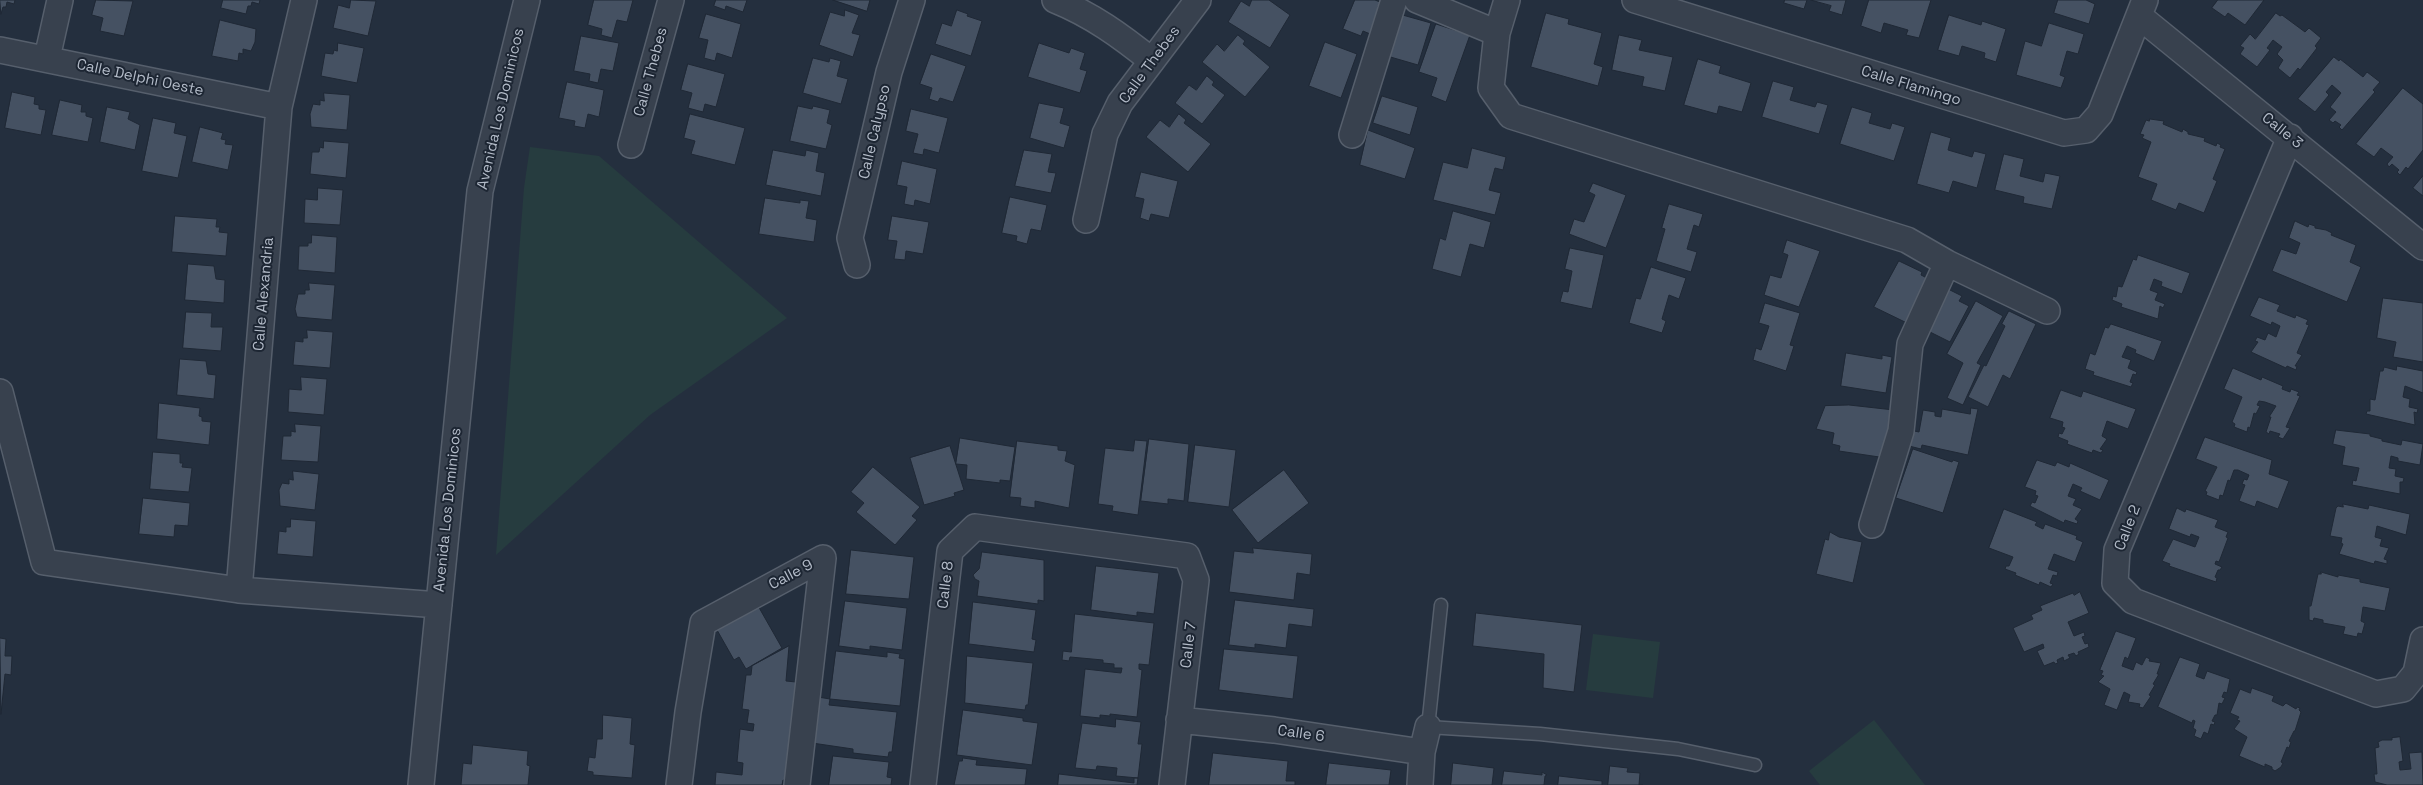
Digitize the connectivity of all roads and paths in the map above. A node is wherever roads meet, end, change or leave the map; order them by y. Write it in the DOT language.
graph roads {
  1 [pos="60,0"];
  2 [pos="304,0"];
  3 [pos="527,0"];
  4 [pos="671,0"];
  5 [pos="912,0"];
  6 [pos="1055,0"];
  7 [pos="1198,0"];
  8 [pos="1394,0"];
  9 [pos="1417,0"];
  10 [pos="1507,0"];
  11 [pos="1635,0"];
  12 [pos="2138,17"];
  13 [pos="1496,33"];
  14 [pos="0,50"];
  15 [pos="47,58"];
  16 [pos="1152,61"];
  17 [pos="279,107"];
  18 [pos="1352,135"];
  19 [pos="2290,137"];
  20 [pos="631,145"];
  21 [pos="1086,220"];
  22 [pos="2423,247"];
  23 [pos="1947,263"];
  24 [pos="857,265"];
  25 [pos="2047,311"];
  26 [pos="0,392"];
  27 [pos="1872,525"];
  28 [pos="1136,550"];
  29 [pos="239,590"];
  30 [pos="439,605"];
  31 [pos="1441,605"];
  32 [pos="2423,640"];
  33 [pos="1180,720"];
  34 [pos="1428,727"];
  35 [pos="1422,752"];
  36 [pos="1754,765"];
  37 [pos="421,785"];
  38 [pos="679,785"];
  39 [pos="798,785"];
  40 [pos="923,785"];
  41 [pos="1172,785"];
  42 [pos="1420,785"];
  1 -- 15 [label="street"];
  2 -- 17 [label="street, Calle Alexandria"];
  3 -- 30 [label="street, Avenida Los Dominicos"];
  4 -- 20 [label="street, Calle Thebes"];
  5 -- 24 [label="street, Calle Calypso"];
  6 -- 16 [label="street"];
  7 -- 16 [label="street, Calle Thebes"];
  8 -- 18 [label="street"];
  9 -- 13 [label="street"];
  10 -- 13 [label="street"];
  11 -- 12 [label="street, Calle Flamingo"];
  12 -- 19 [label="street, Calle 3"];
  13 -- 23 [label="street"];
  14 -- 15 [label="street, Calle Delphi Oeste"];
  15 -- 17 [label="street, Calle Delphi Oeste"];
  16 -- 21 [label="street, Calle Thebes"];
  17 -- 29 [label="street, Calle Alexandria"];
  19 -- 22 [label="street, Calle 3"];
  19 -- 32 [label="street, Calle 2"];
  23 -- 25 [label="street"];
  23 -- 27 [label="street"];
  26 -- 29 [label="street, Avenida Los Dominicos"];
  28 -- 33 [label="street, Calle 7"];
  28 -- 40 [label="street, Calle 8"];
  29 -- 30 [label="street, Avenida Los Dominicos"];
  30 -- 37 [label="street"];
  31 -- 34 [label="lane"];
  33 -- 35 [label="street, Calle 6"];
  33 -- 41 [label="street, Calle 7"];
  34 -- 35 [label="street"];
  34 -- 36 [label="lane"];
  35 -- 42 [label="street"];
  38 -- 39 [label="street, Calle 9"];
}
